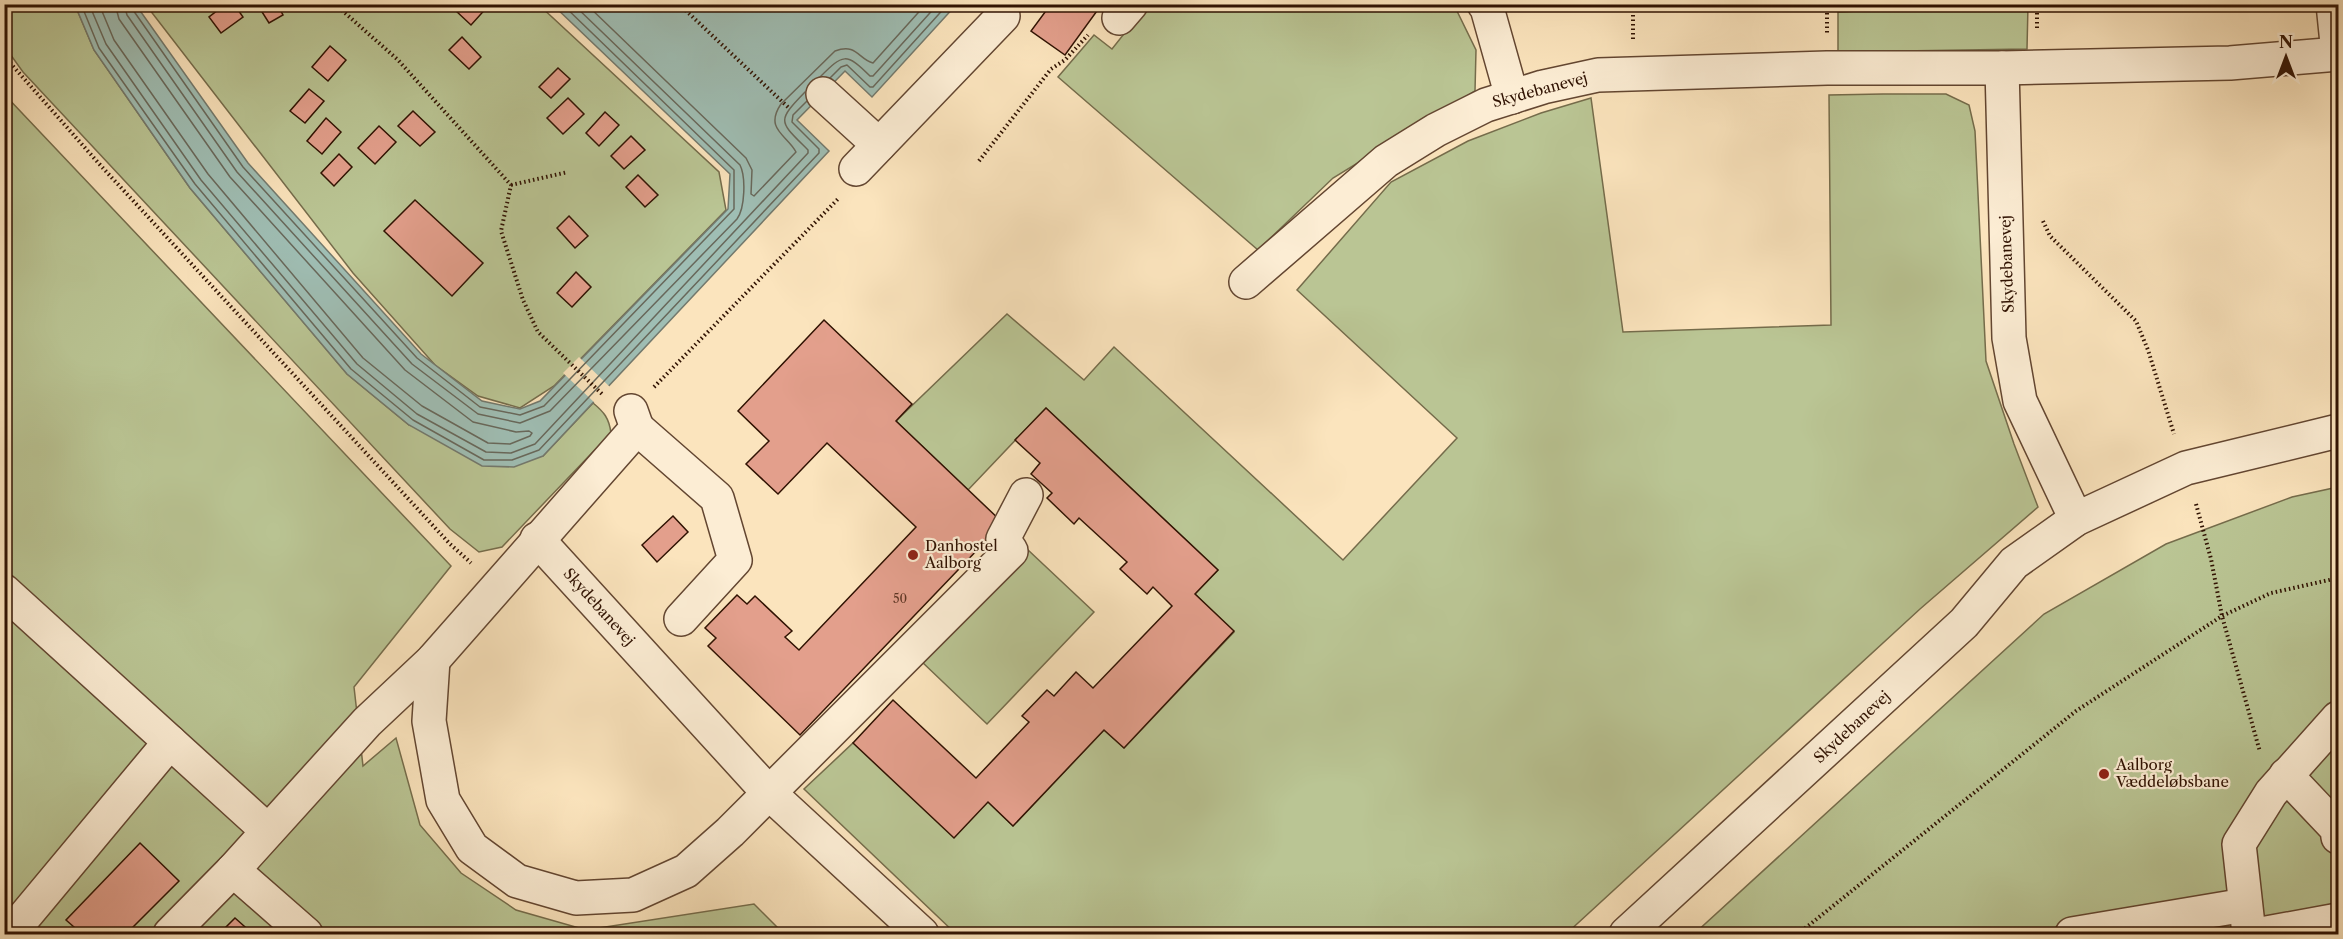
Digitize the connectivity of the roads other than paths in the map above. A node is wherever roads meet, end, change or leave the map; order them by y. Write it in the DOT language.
graph roads {
  1 [pos="2333,4"];
  2 [pos="1486,6"];
  3 [pos="1003,16"];
  4 [pos="2338,53"];
  5 [pos="2002,68"];
  6 [pos="823,94"];
  7 [pos="1512,97"];
  8 [pos="879,145"];
  9 [pos="856,169"];
  10 [pos="1246,282"];
  11 [pos="2338,431"];
  12 [pos="1026,495"];
  13 [pos="2076,519"];
  14 [pos="537,539"];
  15 [pos="4,591"];
  16 [pos="681,619"];
  17 [pos="433,660"];
  18 [pos="2338,718"];
  19 [pos="170,742"];
  20 [pos="2279,784"];
  21 [pos="768,792"];
  22 [pos="268,831"];
  23 [pos="2338,837"];
  24 [pos="233,870"];
  25 [pos="2247,920"];
  26 [pos="2338,920"];
  27 [pos="10,934"];
  28 [pos="170,934"];
  29 [pos="306,934"];
  30 [pos="922,934"];
  31 [pos="1626,934"];
  32 [pos="2072,934"];
  33 [pos="2261,934"];
  1 -- 4 [label="street, Skydebanevej"];
  2 -- 7 [label="street"];
  3 -- 8 [label="street"];
  4 -- 5 [label="street, Skydebanevej"];
  5 -- 7 [label="street, Skydebanevej"];
  5 -- 13 [label="street, Skydebanevej"];
  6 -- 8 [label="street"];
  7 -- 10 [label="street, Skydebanevej"];
  8 -- 9 [label="street"];
  11 -- 13 [label="street, Skydebanevej"];
  12 -- 21 [label="street"];
  13 -- 31 [label="street, Skydebanevej"];
  14 -- 16 [label="street"];
  14 -- 17 [label="street"];
  14 -- 21 [label="street, Skydebanevej"];
  15 -- 19 [label="street"];
  17 -- 21 [label="street"];
  17 -- 22 [label="street"];
  18 -- 20 [label="street"];
  19 -- 22 [label="street"];
  19 -- 27 [label="street"];
  20 -- 23 [label="street"];
  20 -- 25 [label="street"];
  21 -- 30 [label="street, Skydebanevej"];
  22 -- 24 [label="street"];
  24 -- 28 [label="street"];
  24 -- 29 [label="street"];
  25 -- 32 [label="street"];
  26 -- 33 [label="street"];
}
